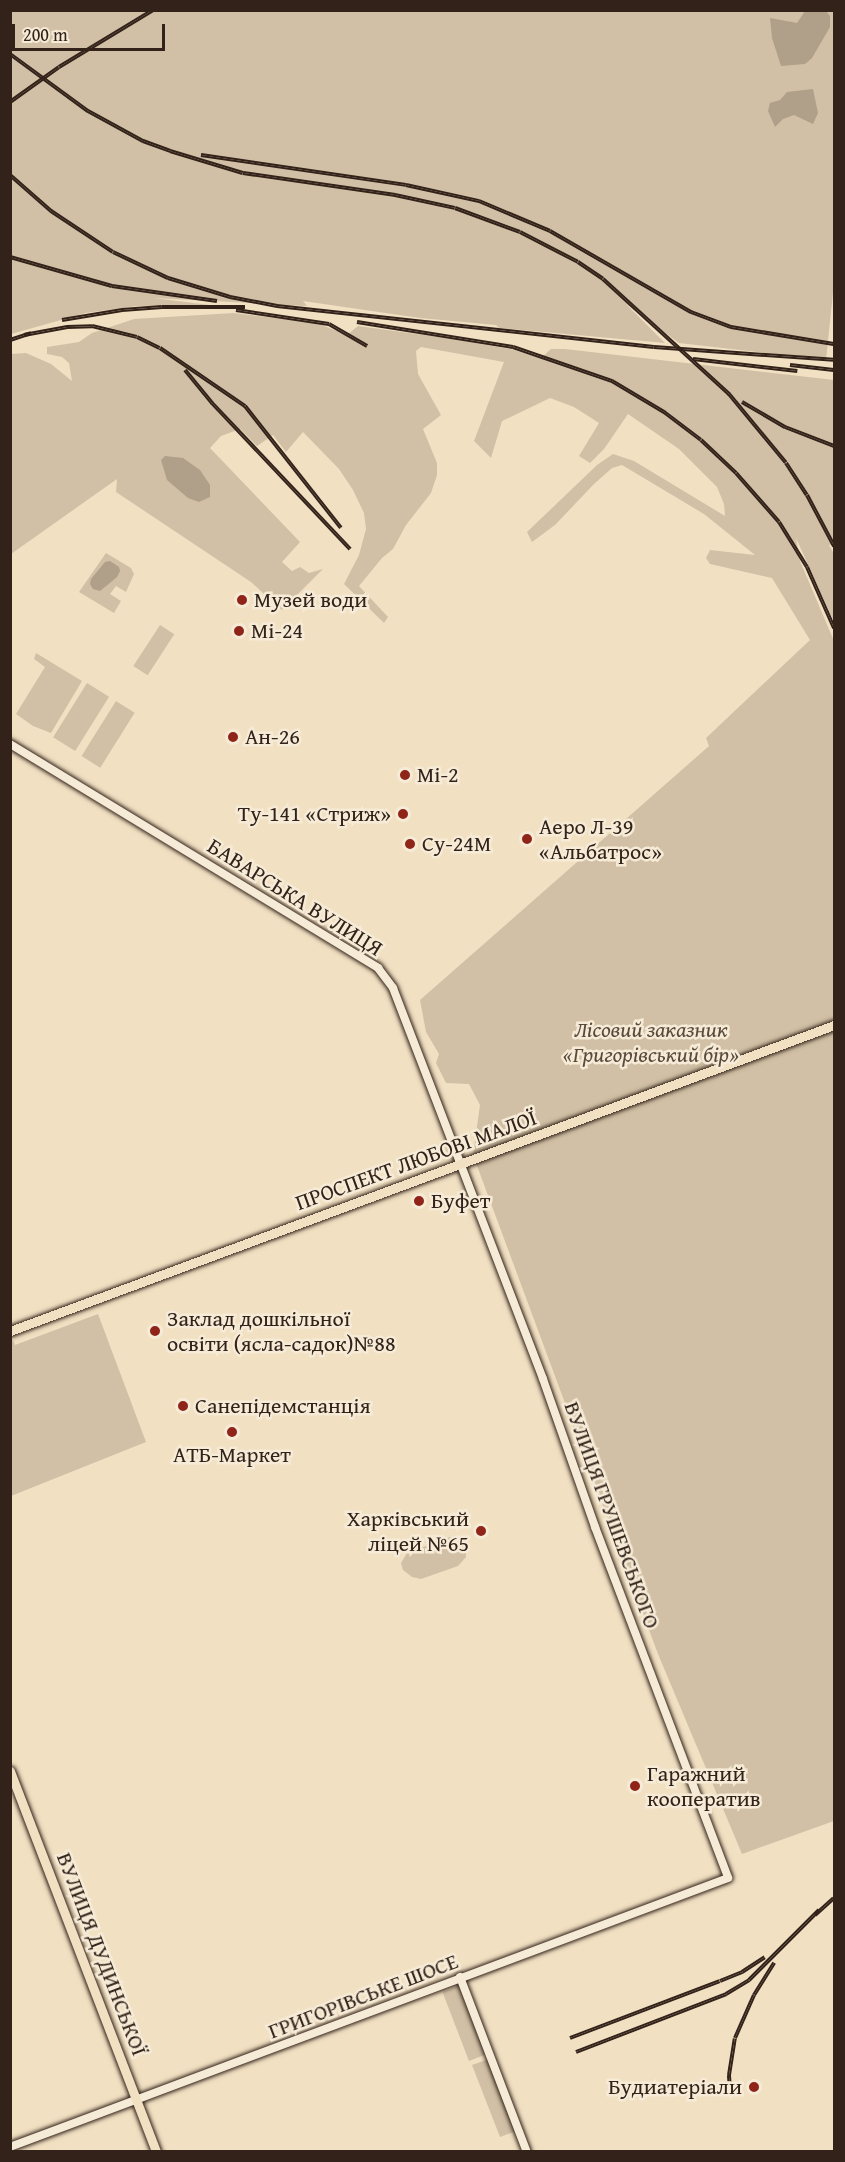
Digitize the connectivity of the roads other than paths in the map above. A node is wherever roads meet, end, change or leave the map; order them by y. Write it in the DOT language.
graph roads {
  1 [pos="10,744"];
  2 [pos="834,1025"];
  3 [pos="460,1165"];
  4 [pos="10,1331"];
  5 [pos="10,1771"];
  6 [pos="728,1878"];
  7 [pos="460,1977"];
  8 [pos="136,2101"];
  9 [pos="10,2147"];
  10 [pos="156,2151"];
  11 [pos="527,2151"];
  1 -- 3 [label="street, БАВАРСЬКА ВУЛИЦЯ"];
  2 -- 3 [label="main road, ПРОСПЕКТ ЛЮБОВІ МАЛОЇ"];
  3 -- 4 [label="main road, ПРОСПЕКТ ЛЮБОВІ МАЛОЇ"];
  3 -- 6 [label="street, ВУЛИЦЯ ГРУШЕВСЬКОГО"];
  5 -- 8 [label="main road, ВУЛИЦЯ ДУДИНСЬКОЇ"];
  6 -- 7 [label="street, ГРИГОРІВСЬКЕ ШОСЕ"];
  7 -- 8 [label="street, ГРИГОРІВСЬКЕ ШОСЕ"];
  7 -- 11 [label="street"];
  8 -- 9 [label="street, ГРИГОРІВСЬКЕ ШОСЕ"];
  8 -- 10 [label="main road, ВУЛИЦЯ ДУДИНСЬКОЇ"];
}
